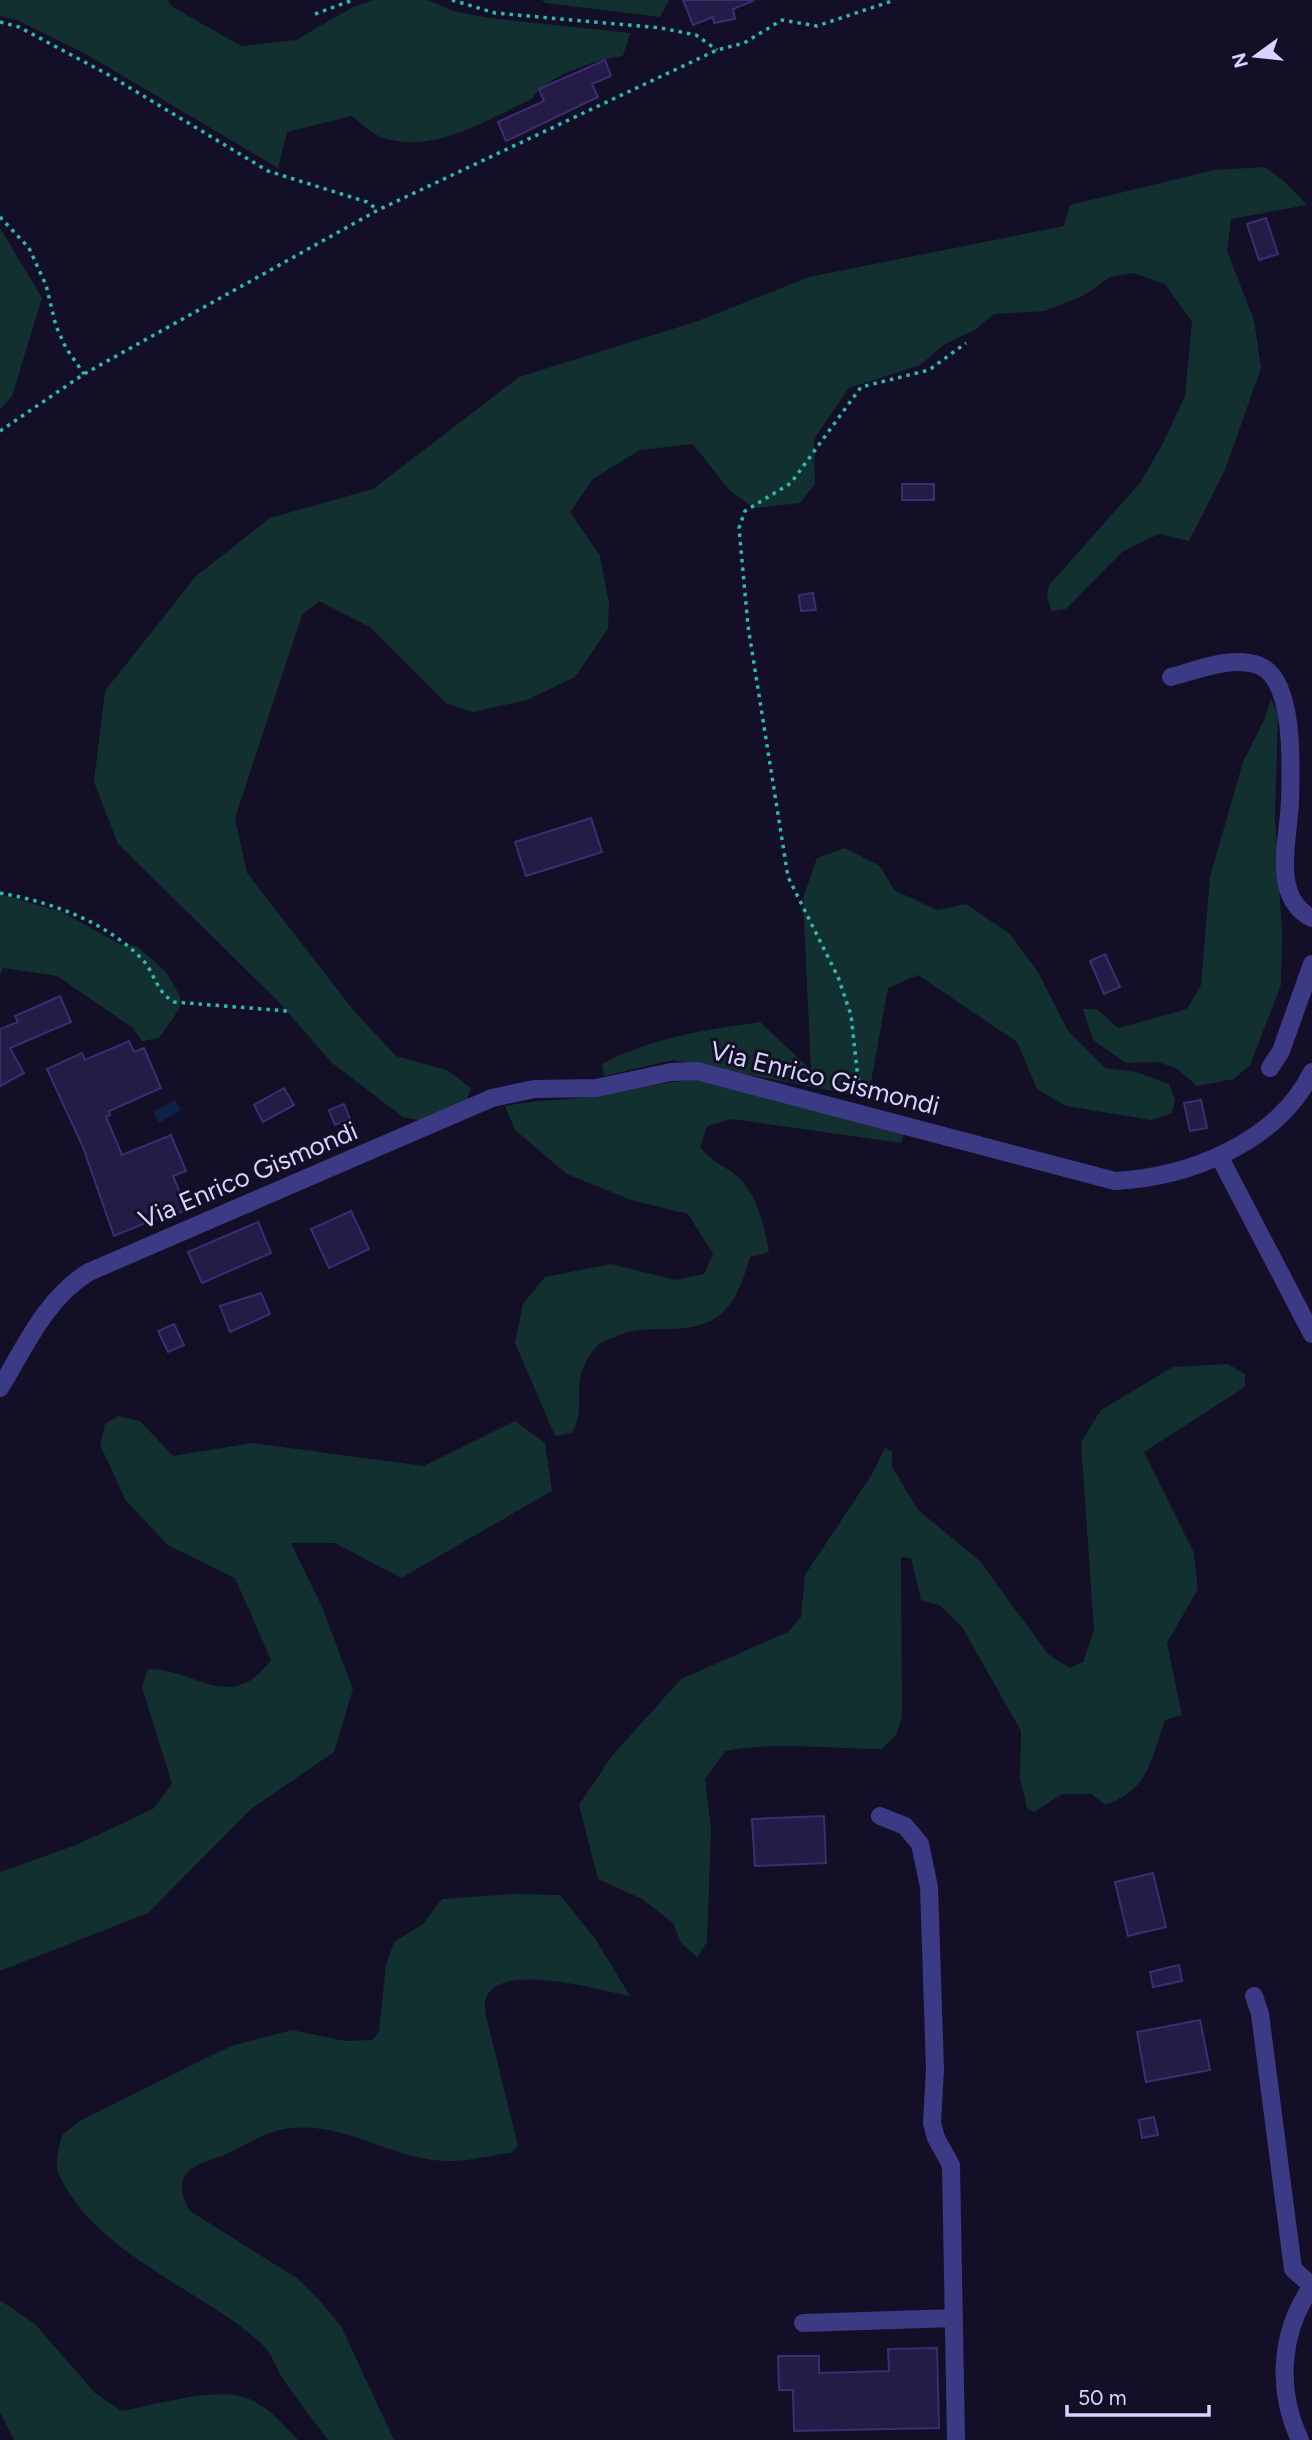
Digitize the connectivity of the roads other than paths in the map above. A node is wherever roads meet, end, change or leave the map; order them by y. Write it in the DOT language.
graph roads {
  1 [pos="1171,677"];
  2 [pos="1312,919"];
  3 [pos="1312,964"];
  4 [pos="1270,1068"];
  5 [pos="1312,1072"];
  6 [pos="1219,1156"];
  7 [pos="1312,1334"];
  8 [pos="0,1388"];
  9 [pos="880,1816"];
  10 [pos="1254,1996"];
  11 [pos="1312,2286"];
  12 [pos="954,2318"];
  13 [pos="803,2323"];
  14 [pos="956,2440"];
  15 [pos="1300,2440"];
  1 -- 2 [label="street"];
  3 -- 4 [label="street"];
  5 -- 6 [label="street, Via Enrico Gismondi"];
  6 -- 7 [label="street"];
  6 -- 8 [label="street, Via Enrico Gismondi"];
  9 -- 12 [label="street"];
  10 -- 11 [label="street"];
  11 -- 15 [label="street"];
  12 -- 13 [label="street"];
  12 -- 14 [label="street"];
}
